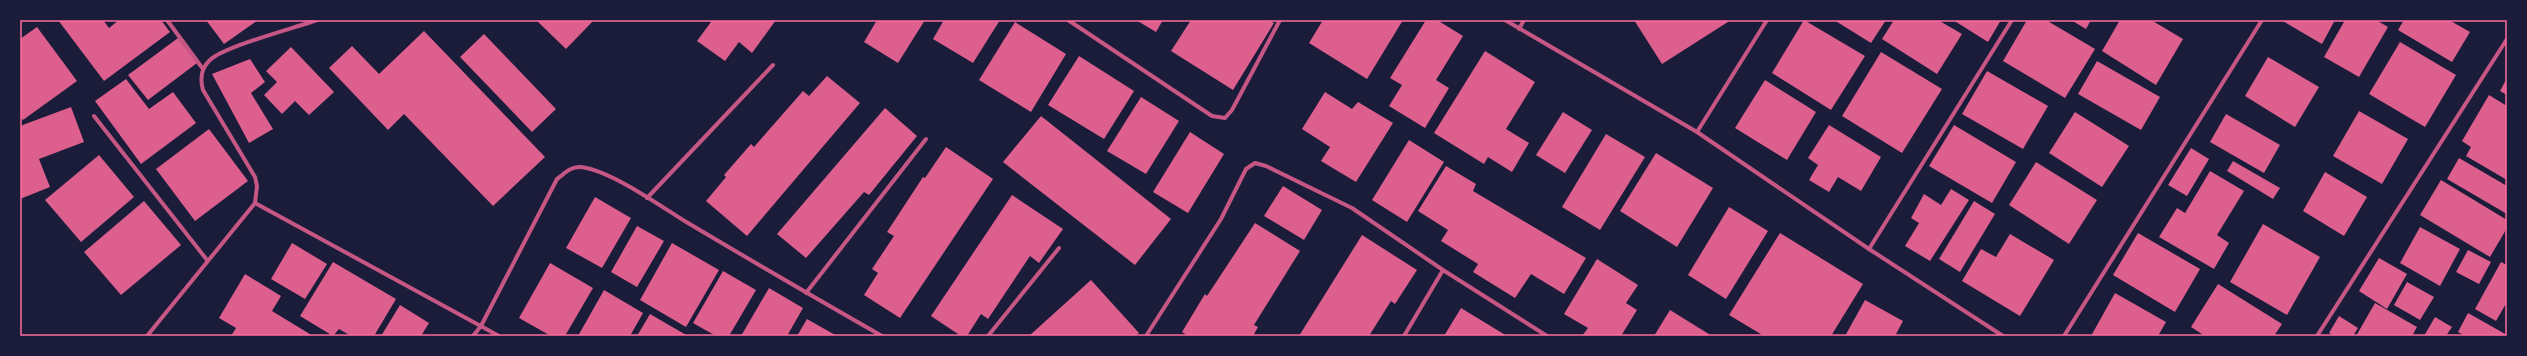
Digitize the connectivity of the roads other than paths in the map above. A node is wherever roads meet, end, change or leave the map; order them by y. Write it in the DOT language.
graph roads {
  1 [pos="166,20"];
  2 [pos="317,20"];
  3 [pos="1068,20"];
  4 [pos="1280,20"];
  5 [pos="1505,20"];
  6 [pos="1524,20"];
  7 [pos="1767,20"];
  8 [pos="2012,20"];
  9 [pos="2262,20"];
  10 [pos="1519,29"];
  11 [pos="2507,39"];
  12 [pos="773,65"];
  13 [pos="203,69"];
  14 [pos="94,116"];
  15 [pos="1697,132"];
  16 [pos="926,139"];
  17 [pos="647,198"];
  18 [pos="255,203"];
  19 [pos="1059,248"];
  20 [pos="1869,248"];
  21 [pos="207,260"];
  22 [pos="1443,270"];
  23 [pos="806,293"];
  24 [pos="481,326"];
  25 [pos="147,336"];
  26 [pos="473,336"];
  27 [pos="499,336"];
  28 [pos="882,336"];
  29 [pos="988,336"];
  30 [pos="1146,336"];
  31 [pos="1404,336"];
  32 [pos="1547,336"];
  33 [pos="2003,336"];
  34 [pos="2064,336"];
  35 [pos="2317,336"];
  1 -- 13 [label="street"];
  2 -- 13 [label="street"];
  3 -- 4 [label="street"];
  5 -- 10 [label="street"];
  6 -- 10 [label="street"];
  7 -- 15 [label="street"];
  8 -- 20 [label="street"];
  9 -- 34 [label="street"];
  10 -- 15 [label="street"];
  11 -- 35 [label="street"];
  12 -- 17 [label="street"];
  13 -- 18 [label="street"];
  14 -- 21 [label="street"];
  15 -- 20 [label="street"];
  16 -- 23 [label="street"];
  17 -- 23 [label="street"];
  17 -- 24 [label="street"];
  18 -- 21 [label="street"];
  18 -- 24 [label="street"];
  19 -- 29 [label="street"];
  20 -- 33 [label="street"];
  21 -- 25 [label="street"];
  22 -- 30 [label="street"];
  22 -- 31 [label="street"];
  22 -- 32 [label="street"];
  23 -- 28 [label="street"];
  24 -- 26 [label="street"];
  24 -- 27 [label="street"];
}
